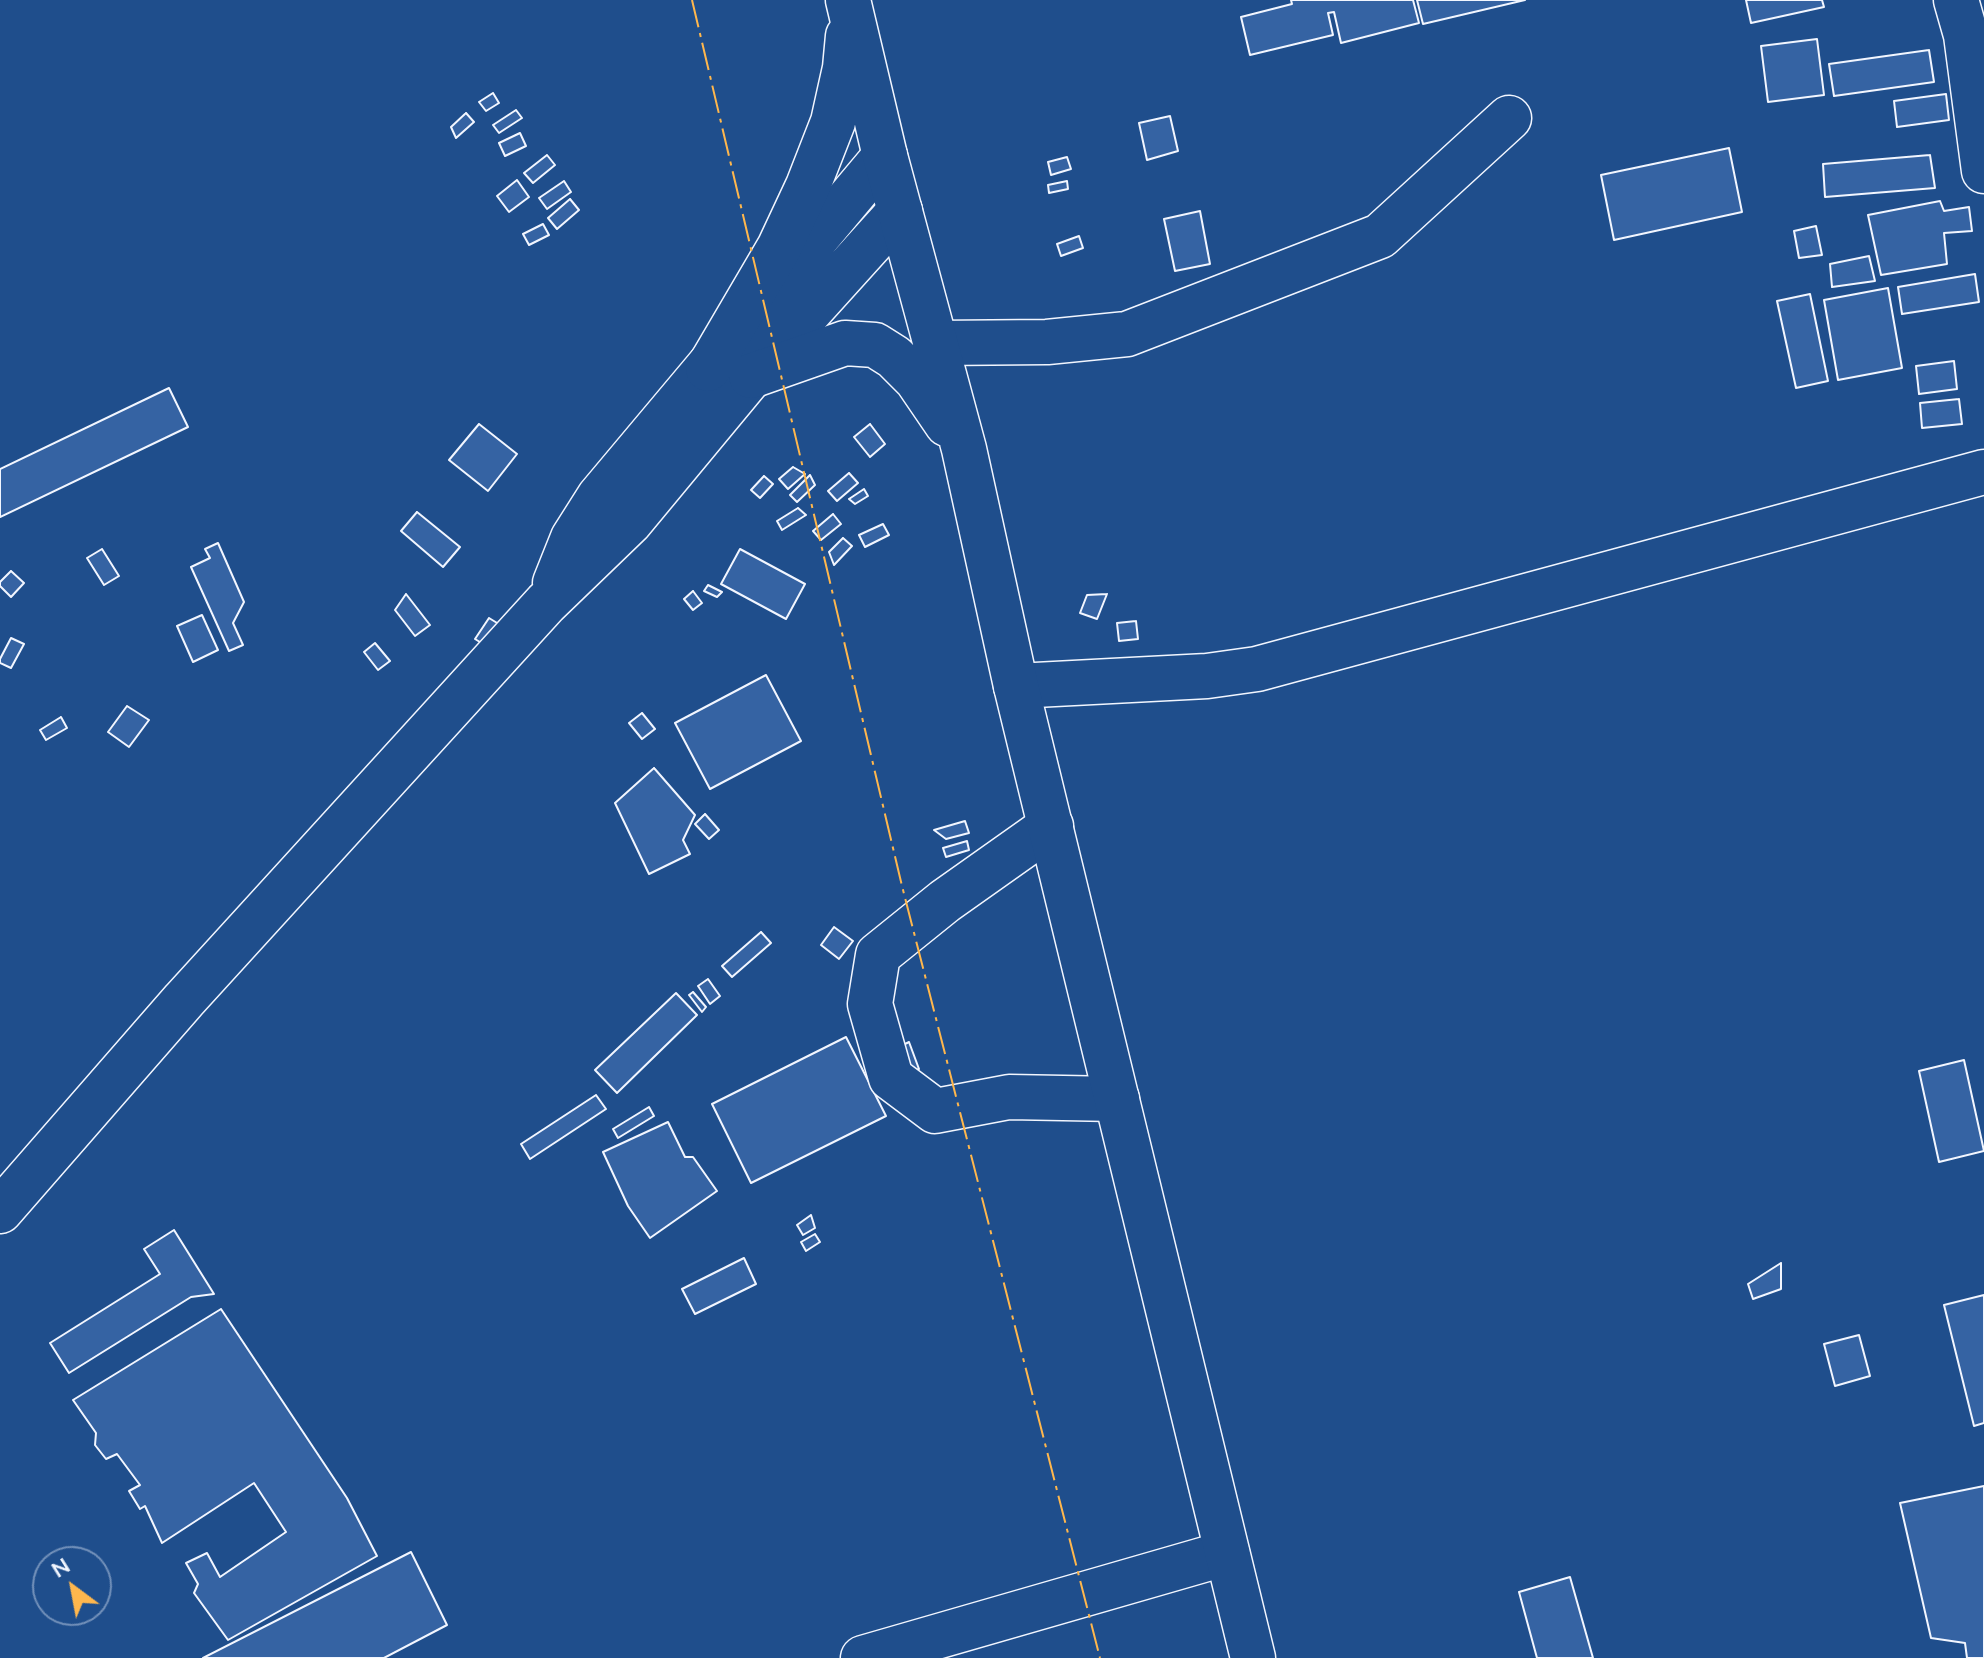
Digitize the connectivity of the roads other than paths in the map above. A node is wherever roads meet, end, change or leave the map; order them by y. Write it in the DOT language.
graph roads {
  1 [pos="1956,0"];
  2 [pos="850,5"];
  3 [pos="1509,118"];
  4 [pos="885,156"];
  5 [pos="1984,171"];
  6 [pos="900,211"];
  7 [pos="936,343"];
  8 [pos="708,369"];
  9 [pos="751,376"];
  10 [pos="964,449"];
  11 [pos="1984,472"];
  12 [pos="546,603"];
  13 [pos="1016,686"];
  14 [pos="1051,826"];
  15 [pos="1117,1099"];
  16 [pos="0,1211"];
  17 [pos="1227,1553"];
  18 [pos="863,1658"];
  19 [pos="1253,1658"];
  1 -- 5 [label="main road"];
  2 -- 4 [label="main road"];
  2 -- 8 [label="main road"];
  3 -- 7 [label="main road"];
  4 -- 6 [label="main road"];
  4 -- 8 [label="main road"];
  6 -- 7 [label="main road"];
  6 -- 9 [label="main road"];
  7 -- 10 [label="main road"];
  8 -- 12 [label="main road"];
  9 -- 10 [label="main road"];
  9 -- 12 [label="main road"];
  10 -- 13 [label="main road"];
  11 -- 13 [label="main road"];
  12 -- 16 [label="main road"];
  13 -- 14 [label="main road"];
  14 -- 15 [label="main road"];
  14 -- 15 [label="main road"];
  15 -- 17 [label="main road"];
  17 -- 18 [label="main road"];
  17 -- 19 [label="main road"];
}
